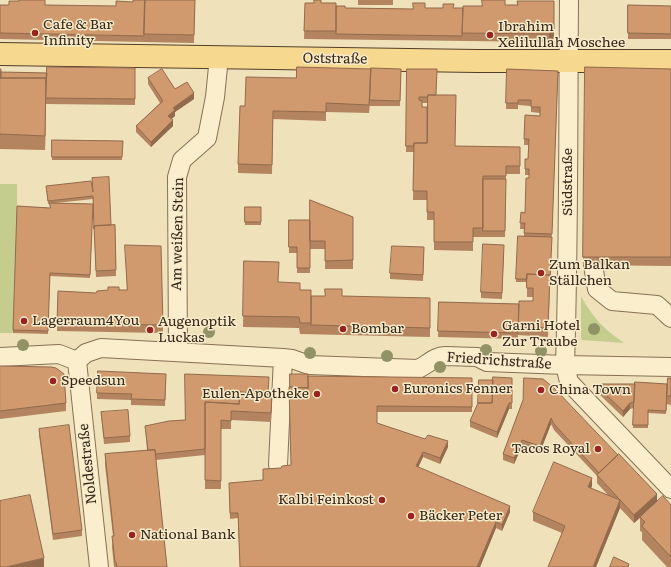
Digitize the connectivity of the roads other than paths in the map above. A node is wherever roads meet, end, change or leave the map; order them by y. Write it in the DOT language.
graph roads {
  1 [pos="569,0"];
  2 [pos="0,54"];
  3 [pos="219,57"];
  4 [pos="568,61"];
  5 [pos="671,61"];
  6 [pos="593,266"];
  7 [pos="671,318"];
  8 [pos="171,351"];
  9 [pos="0,357"];
  10 [pos="283,358"];
  11 [pos="77,361"];
  12 [pos="565,365"];
  13 [pos="671,367"];
  14 [pos="278,465"];
  15 [pos="671,489"];
  16 [pos="99,567"];
  1 -- 4 [label="street, Südstraße"];
  2 -- 3 [label="main road, Oststraße"];
  3 -- 4 [label="main road, Oststraße"];
  3 -- 8 [label="street, Am weißen Stein"];
  4 -- 5 [label="main road, Oststraße"];
  4 -- 12 [label="street, Südstraße"];
  6 -- 7 [label="street"];
  8 -- 10 [label="street, Friedrichstraße"];
  8 -- 11 [label="street, Friedrichstraße"];
  9 -- 11 [label="street"];
  10 -- 12 [label="street, Friedrichstraße"];
  10 -- 14 [label="street"];
  11 -- 16 [label="street, Noldestraße"];
  12 -- 13 [label="street, Friedrichstraße"];
  12 -- 15 [label="street, Südstraße"];
}
